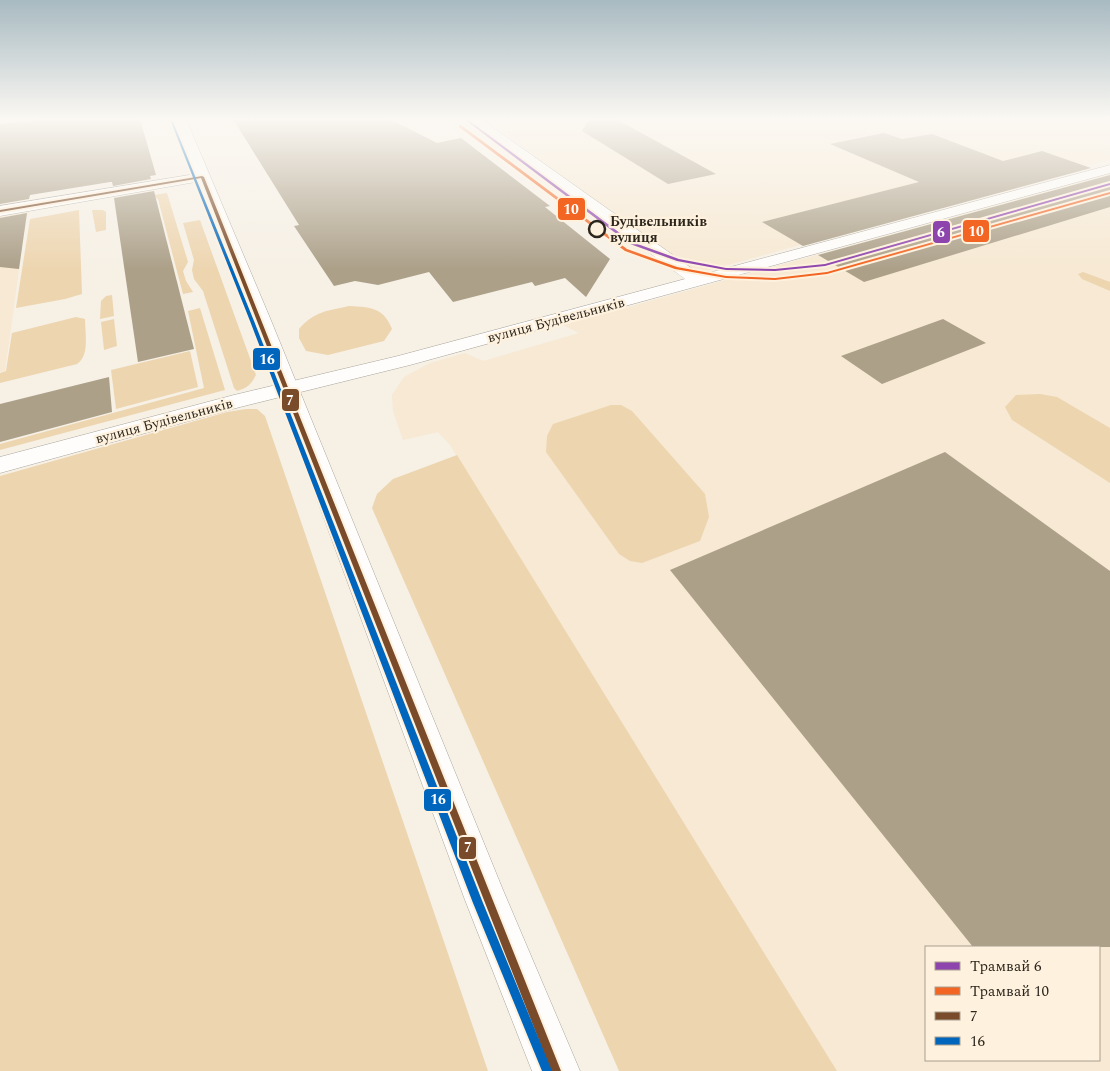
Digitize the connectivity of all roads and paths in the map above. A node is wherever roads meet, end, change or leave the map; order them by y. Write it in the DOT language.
graph roads {
  1 [pos="199,169"];
  2 [pos="543,169"];
  3 [pos="1106,169"];
  4 [pos="202,177"];
  5 [pos="0,211"];
  6 [pos="699,282"];
  7 [pos="286,390"];
  8 [pos="0,465"];
  9 [pos="556,1071"];
  1 -- 4 [label="street"];
  2 -- 6 [label="street"];
  3 -- 6 [label="street, вулиця Будівельників"];
  4 -- 5 [label="street"];
  4 -- 7 [label="street"];
  6 -- 7 [label="street, вулиця Будівельників"];
  7 -- 8 [label="street, вулиця Будівельників"];
  7 -- 9 [label="street"];
}
